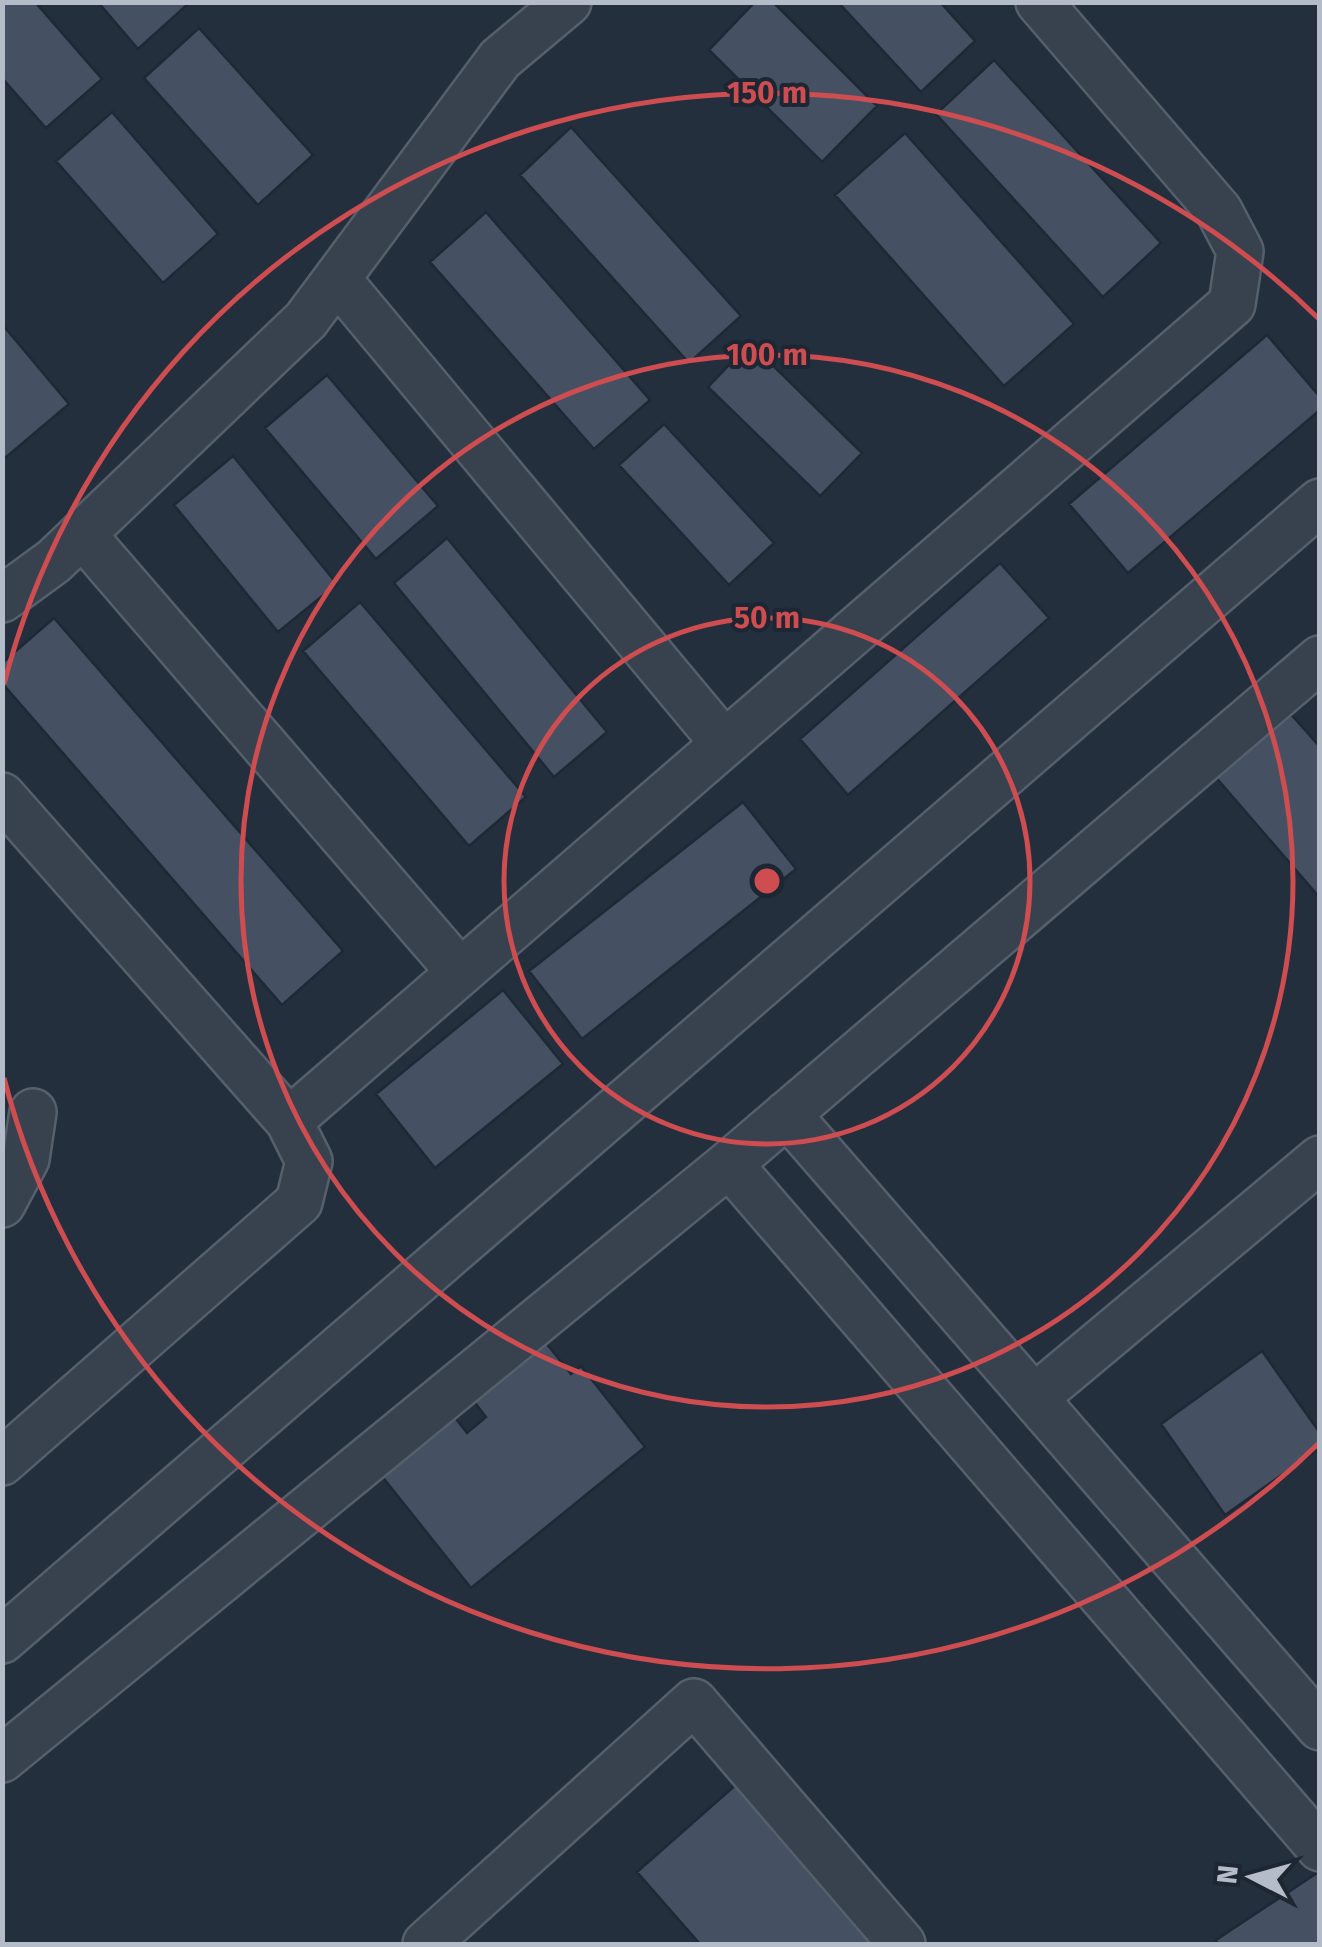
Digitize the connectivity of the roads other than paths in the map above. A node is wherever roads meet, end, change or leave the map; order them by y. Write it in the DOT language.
graph roads {
  1 [pos="568,2"];
  2 [pos="1039,2"];
  3 [pos="336,279"];
  4 [pos="1320,502"];
  5 [pos="82,534"];
  6 [pos="2,599"];
  7 [pos="1320,659"];
  8 [pos="724,743"];
  9 [pos="2,796"];
  10 [pos="460,972"];
  11 [pos="32,1112"];
  12 [pos="788,1114"];
  13 [pos="289,1121"];
  14 [pos="1319,1162"];
  15 [pos="730,1164"];
  16 [pos="2,1204"];
  17 [pos="1034,1398"];
  18 [pos="2,1462"];
  19 [pos="2,1640"];
  20 [pos="1320,1727"];
  21 [pos="2,1758"];
  22 [pos="1320,1848"];
  23 [pos="426,1944"];
  24 [pos="902,1944"];
  1 -- 3 [label="street"];
  2 -- 8 [label="street"];
  3 -- 5 [label="street"];
  3 -- 8 [label="street"];
  4 -- 19 [label="street"];
  5 -- 6 [label="street"];
  5 -- 10 [label="street"];
  7 -- 12 [label="street"];
  8 -- 10 [label="street"];
  9 -- 13 [label="street"];
  10 -- 13 [label="street"];
  11 -- 16 [label="street"];
  12 -- 15 [label="street"];
  12 -- 17 [label="street"];
  13 -- 18 [label="street"];
  14 -- 17 [label="street"];
  15 -- 21 [label="street"];
  15 -- 22 [label="street"];
  17 -- 20 [label="street"];
  23 -- 24 [label="street"];
}
